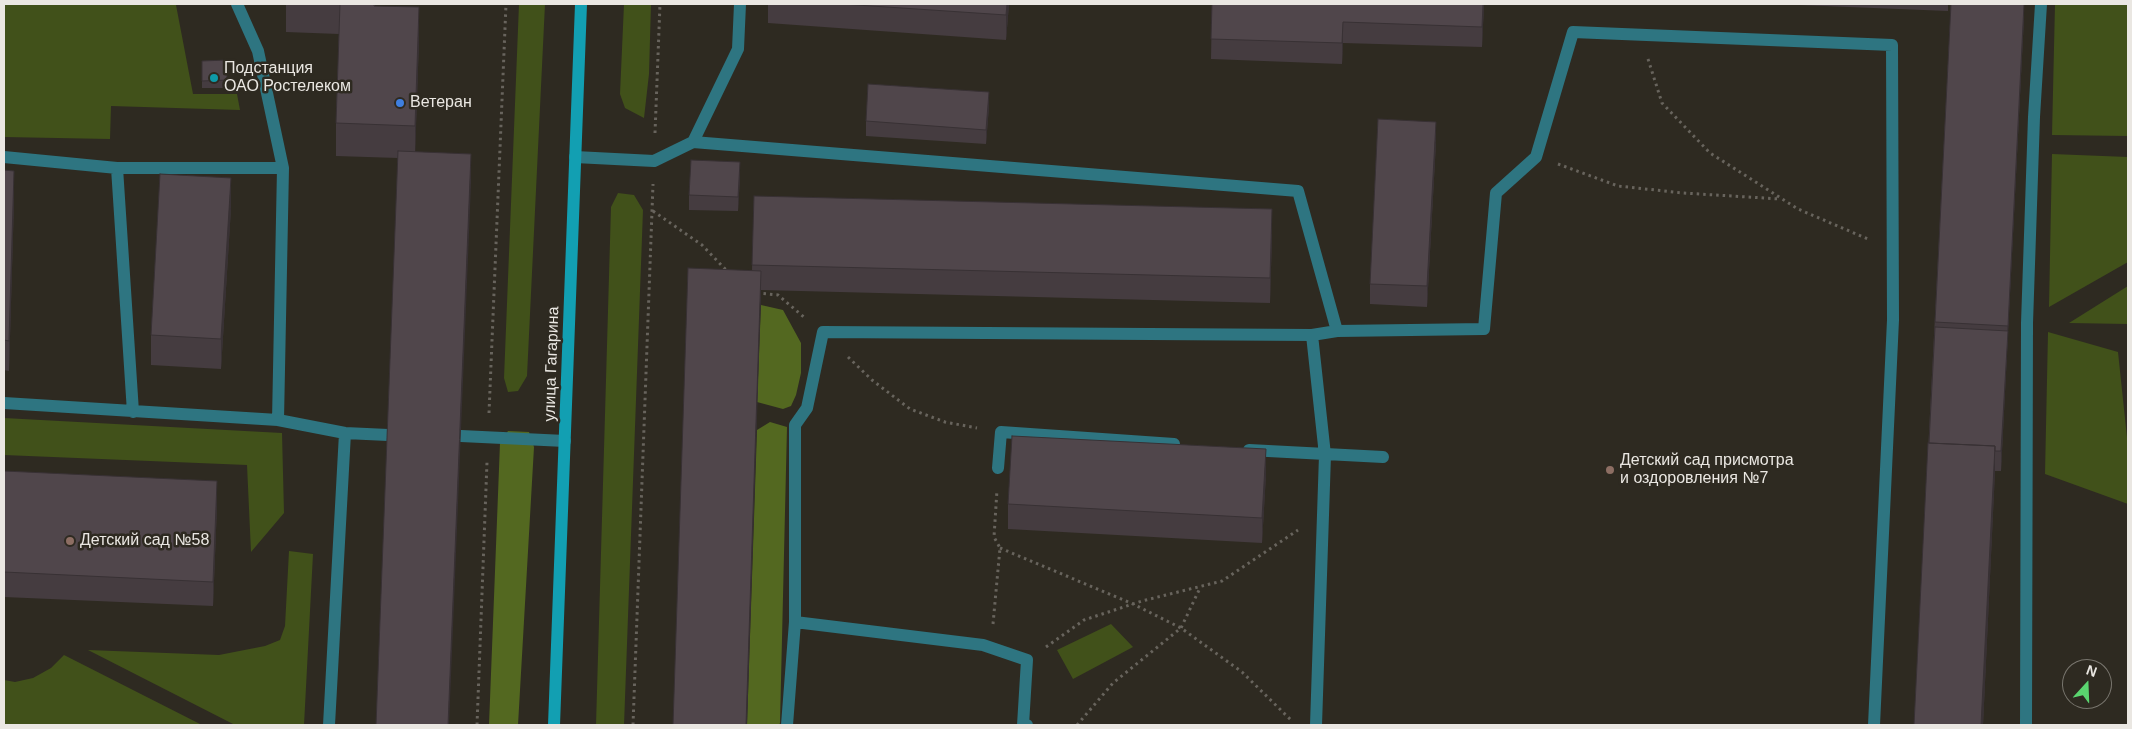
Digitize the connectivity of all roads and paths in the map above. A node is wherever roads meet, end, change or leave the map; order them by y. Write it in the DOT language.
graph roads {
  1 [pos="236,4"];
  2 [pos="506,4"];
  3 [pos="581,4"];
  4 [pos="660,4"];
  5 [pos="740,4"];
  6 [pos="2041,4"];
  7 [pos="1640,35"];
  8 [pos="693,142"];
  9 [pos="1536,156"];
  10 [pos="4,157"];
  11 [pos="575,157"];
  12 [pos="654,161"];
  13 [pos="117,168"];
  14 [pos="283,168"];
  15 [pos="1780,199"];
  16 [pos="652,211"];
  17 [pos="1893,252"];
  18 [pos="728,272"];
  19 [pos="754,293"];
  20 [pos="1337,331"];
  21 [pos="823,332"];
  22 [pos="1312,335"];
  23 [pos="4,403"];
  24 [pos="133,412"];
  25 [pos="278,420"];
  26 [pos="1001,432"];
  27 [pos="345,433"];
  28 [pos="388,435"];
  29 [pos="461,436"];
  30 [pos="488,438"];
  31 [pos="565,441"];
  32 [pos="1188,445"];
  33 [pos="1236,449"];
  34 [pos="1325,455"];
  35 [pos="1383,457"];
  36 [pos="998,468"];
  37 [pos="1322,513"];
  38 [pos="1000,548"];
  39 [pos="1200,587"];
  40 [pos="1134,604"];
  41 [pos="795,622"];
  42 [pos="1181,628"];
  43 [pos="991,648"];
  44 [pos="1027,660"];
  45 [pos="329,725"];
  46 [pos="477,725"];
  47 [pos="554,725"];
  48 [pos="634,725"];
  49 [pos="787,725"];
  50 [pos="1027,725"];
  51 [pos="1077,725"];
  52 [pos="1296,725"];
  53 [pos="1316,725"];
  54 [pos="1874,725"];
  55 [pos="2026,725"];
  1 -- 14 [label="lane"];
  2 -- 30 [label="path"];
  3 -- 11 [label="main road, улица Гагарина"];
  4 -- 12 [label="path"];
  5 -- 8 [label="lane"];
  6 -- 55 [label="lane"];
  7 -- 9 [label="lane"];
  7 -- 15 [label="path"];
  7 -- 17 [label="lane"];
  8 -- 12 [label="lane"];
  8 -- 20 [label="lane"];
  9 -- 15 [label="path"];
  9 -- 20 [label="lane"];
  10 -- 13 [label="lane"];
  11 -- 12 [label="lane"];
  11 -- 31 [label="main road, улица Гагарина"];
  12 -- 16 [label="path"];
  13 -- 14 [label="lane"];
  13 -- 24 [label="lane"];
  14 -- 25 [label="lane"];
  15 -- 17 [label="path"];
  16 -- 18 [label="path"];
  16 -- 48 [label="path"];
  17 -- 54 [label="lane"];
  19 -- 21 [label="path"];
  20 -- 22 [label="lane"];
  21 -- 22 [label="lane"];
  21 -- 26 [label="path"];
  21 -- 41 [label="lane"];
  22 -- 34 [label="lane"];
  23 -- 24 [label="lane"];
  24 -- 25 [label="lane"];
  25 -- 27 [label="lane"];
  26 -- 32 [label="lane"];
  26 -- 36 [label="lane"];
  27 -- 28 [label="lane"];
  27 -- 45 [label="lane"];
  29 -- 30 [label="lane"];
  30 -- 31 [label="lane"];
  30 -- 46 [label="path"];
  31 -- 47 [label="main road, улица Гагарина"];
  33 -- 34 [label="lane"];
  34 -- 35 [label="lane"];
  34 -- 37 [label="lane"];
  36 -- 38 [label="path"];
  37 -- 39 [label="path"];
  37 -- 53 [label="lane"];
  38 -- 40 [label="path"];
  38 -- 43 [label="path"];
  39 -- 40 [label="path"];
  39 -- 42 [label="path"];
  40 -- 42 [label="path"];
  40 -- 44 [label="path"];
  41 -- 43 [label="lane"];
  41 -- 49 [label="lane"];
  42 -- 51 [label="path"];
  42 -- 52 [label="path"];
  43 -- 44 [label="lane"];
  44 -- 50 [label="lane"];
}
